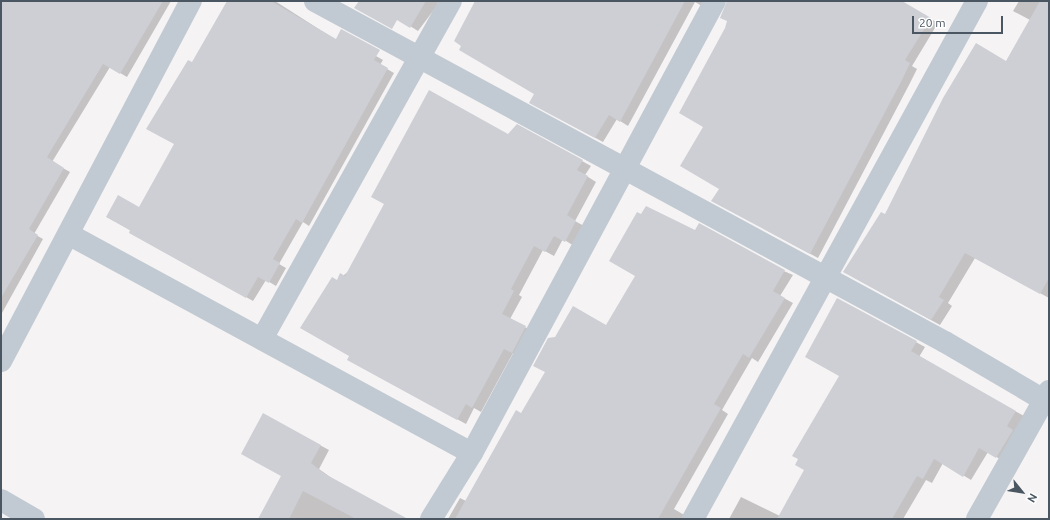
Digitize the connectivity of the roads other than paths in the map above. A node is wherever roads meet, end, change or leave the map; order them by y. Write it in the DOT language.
graph roads {
  1 [pos="191,1"];
  2 [pos="315,1"];
  3 [pos="451,1"];
  4 [pos="715,1"];
  5 [pos="976,1"];
  6 [pos="420,58"];
  7 [pos="623,169"];
  8 [pos="70,235"];
  9 [pos="824,279"];
  10 [pos="262,339"];
  11 [pos="3,354"];
  12 [pos="1047,395"];
  13 [pos="472,453"];
  14 [pos="1,500"];
  15 [pos="34,519"];
  16 [pos="431,519"];
  17 [pos="693,519"];
  18 [pos="977,519"];
  1 -- 8 [label="street"];
  2 -- 6 [label="street"];
  3 -- 6 [label="street"];
  4 -- 7 [label="street"];
  5 -- 9 [label="street"];
  6 -- 7 [label="street"];
  6 -- 10 [label="street"];
  7 -- 9 [label="street"];
  7 -- 13 [label="street"];
  8 -- 10 [label="street"];
  8 -- 11 [label="street"];
  9 -- 12 [label="street"];
  9 -- 17 [label="street"];
  10 -- 13 [label="street"];
  12 -- 18 [label="street"];
  13 -- 16 [label="street"];
  14 -- 15 [label="street"];
}
